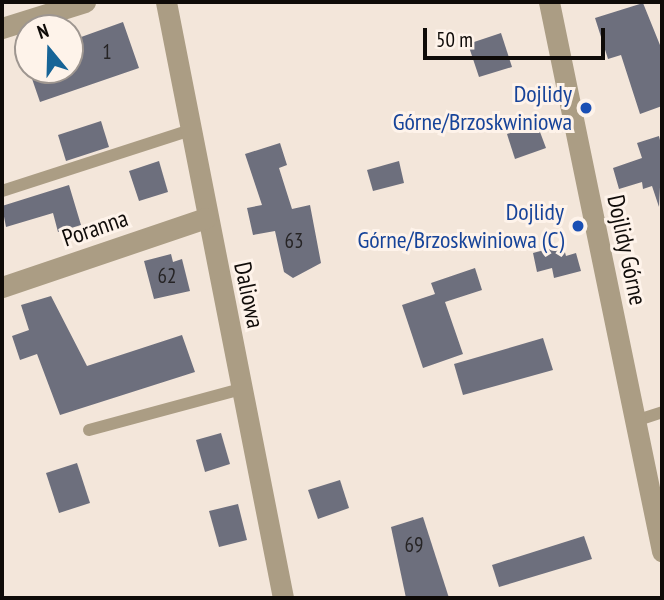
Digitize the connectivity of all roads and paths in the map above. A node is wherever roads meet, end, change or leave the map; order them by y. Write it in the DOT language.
graph roads {
  1 [pos="85,2"];
  2 [pos="166,2"];
  3 [pos="549,2"];
  4 [pos="2,28"];
  5 [pos="188,131"];
  6 [pos="2,191"];
  7 [pos="206,218"];
  8 [pos="2,287"];
  9 [pos="241,389"];
  10 [pos="662,412"];
  11 [pos="635,421"];
  12 [pos="89,429"];
  13 [pos="662,551"];
  14 [pos="284,598"];
  1 -- 4 [label="street"];
  2 -- 5 [label="street, Daliowa"];
  3 -- 11 [label="street, Dojlidy Górne"];
  5 -- 6 [label="lane"];
  5 -- 7 [label="street, Daliowa"];
  7 -- 8 [label="street, Poranna"];
  7 -- 9 [label="street, Daliowa"];
  9 -- 12 [label="lane"];
  9 -- 14 [label="street, Daliowa"];
  10 -- 11 [label="lane"];
  11 -- 13 [label="street, Dojlidy Górne"];
}
